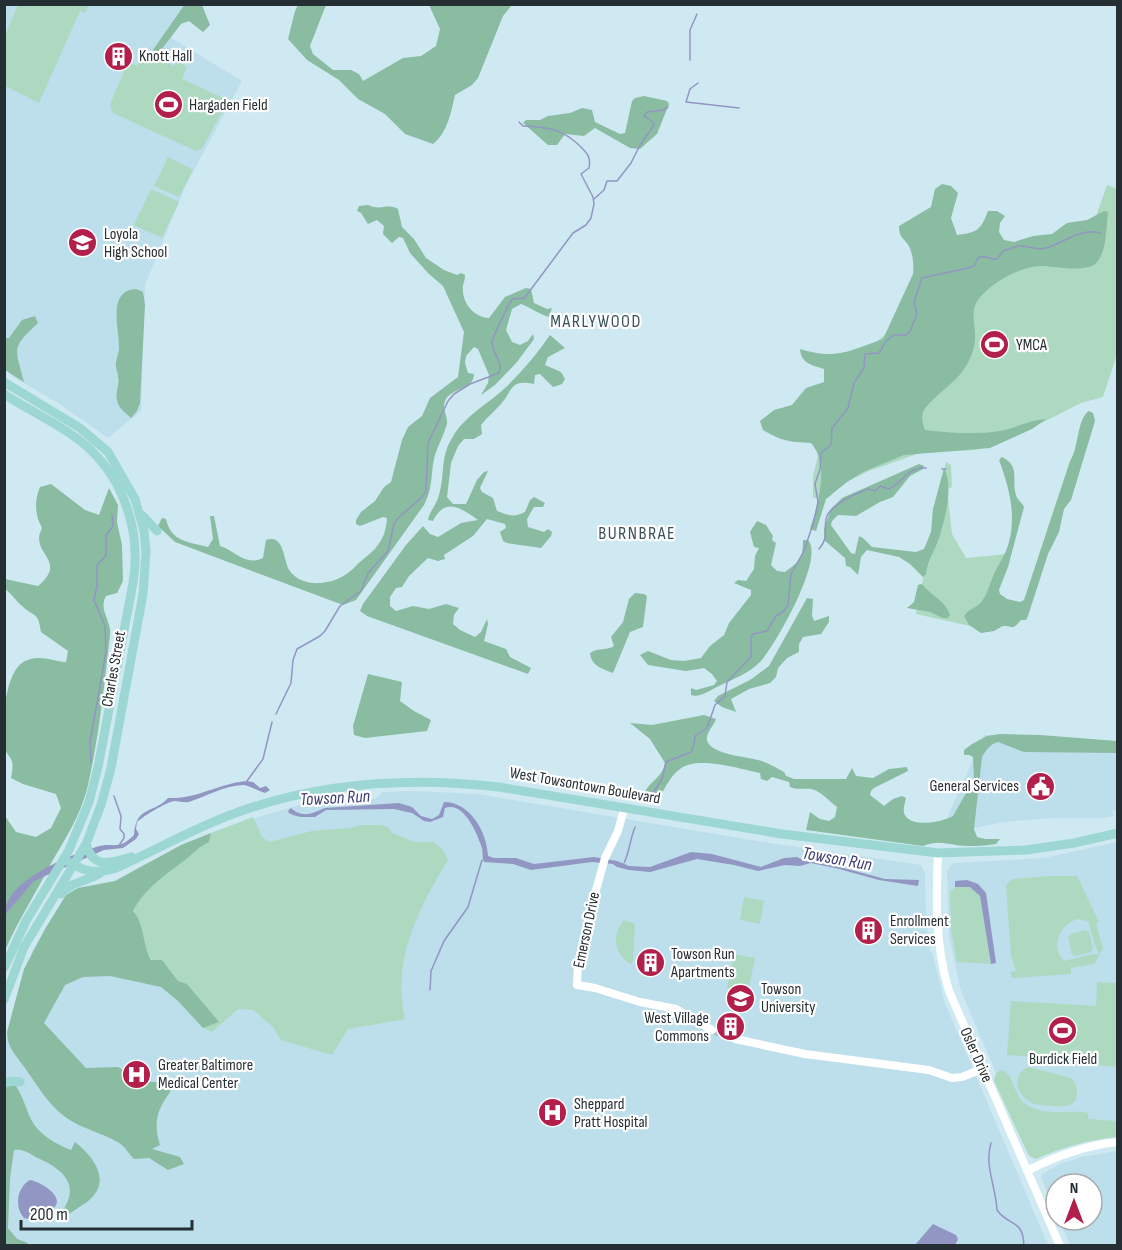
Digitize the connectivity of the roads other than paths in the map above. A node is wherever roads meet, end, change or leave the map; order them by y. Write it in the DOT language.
graph roads {
  1 [pos="4,382"];
  2 [pos="4,394"];
  3 [pos="45,418"];
  4 [pos="108,452"];
  5 [pos="128,508"];
  6 [pos="624,809"];
  7 [pos="1118,833"];
  8 [pos="86,844"];
  9 [pos="146,854"];
  10 [pos="938,854"];
  11 [pos="64,859"];
  12 [pos="74,865"];
  13 [pos="100,873"];
  14 [pos="50,903"];
  15 [pos="4,968"];
  16 [pos="4,1000"];
  17 [pos="711,1030"];
  18 [pos="735,1040"];
  19 [pos="982,1069"];
  20 [pos="20,1082"];
  21 [pos="4,1083"];
  22 [pos="1118,1142"];
  23 [pos="1027,1171"];
  24 [pos="1060,1245"];
  1 -- 4 [label="main road, Charles Street"];
  2 -- 3 [label="main road, Charles Street"];
  3 -- 4 [label="main road"];
  3 -- 5 [label="main road, Charles Street"];
  4 -- 5 [label="main road"];
  4 -- 8 [label="main road, Charles Street"];
  5 -- 11 [label="main road, Charles Street"];
  6 -- 9 [label="main road, West Towsontown Boulevard"];
  6 -- 10 [label="main road, West Towsontown Boulevard"];
  6 -- 17 [label="street, Emerson Drive"];
  7 -- 10 [label="main road, West Towsontown Boulevard"];
  8 -- 9 [label="main road"];
  8 -- 12 [label="main road, Charles Street"];
  9 -- 13 [label="main road, West Towsontown Boulevard"];
  10 -- 19 [label="street, Osler Drive"];
  11 -- 12 [label="main road"];
  11 -- 15 [label="main road, Charles Street"];
  12 -- 13 [label="main road"];
  12 -- 14 [label="main road, Charles Street"];
  13 -- 14 [label="main road, West Towsontown Boulevard"];
  14 -- 16 [label="main road, Charles Street"];
  18 -- 19 [label="street"];
  19 -- 23 [label="street, Osler Drive"];
  20 -- 21 [label="main road"];
  22 -- 23 [label="street"];
  23 -- 24 [label="street, Osler Drive"];
}
